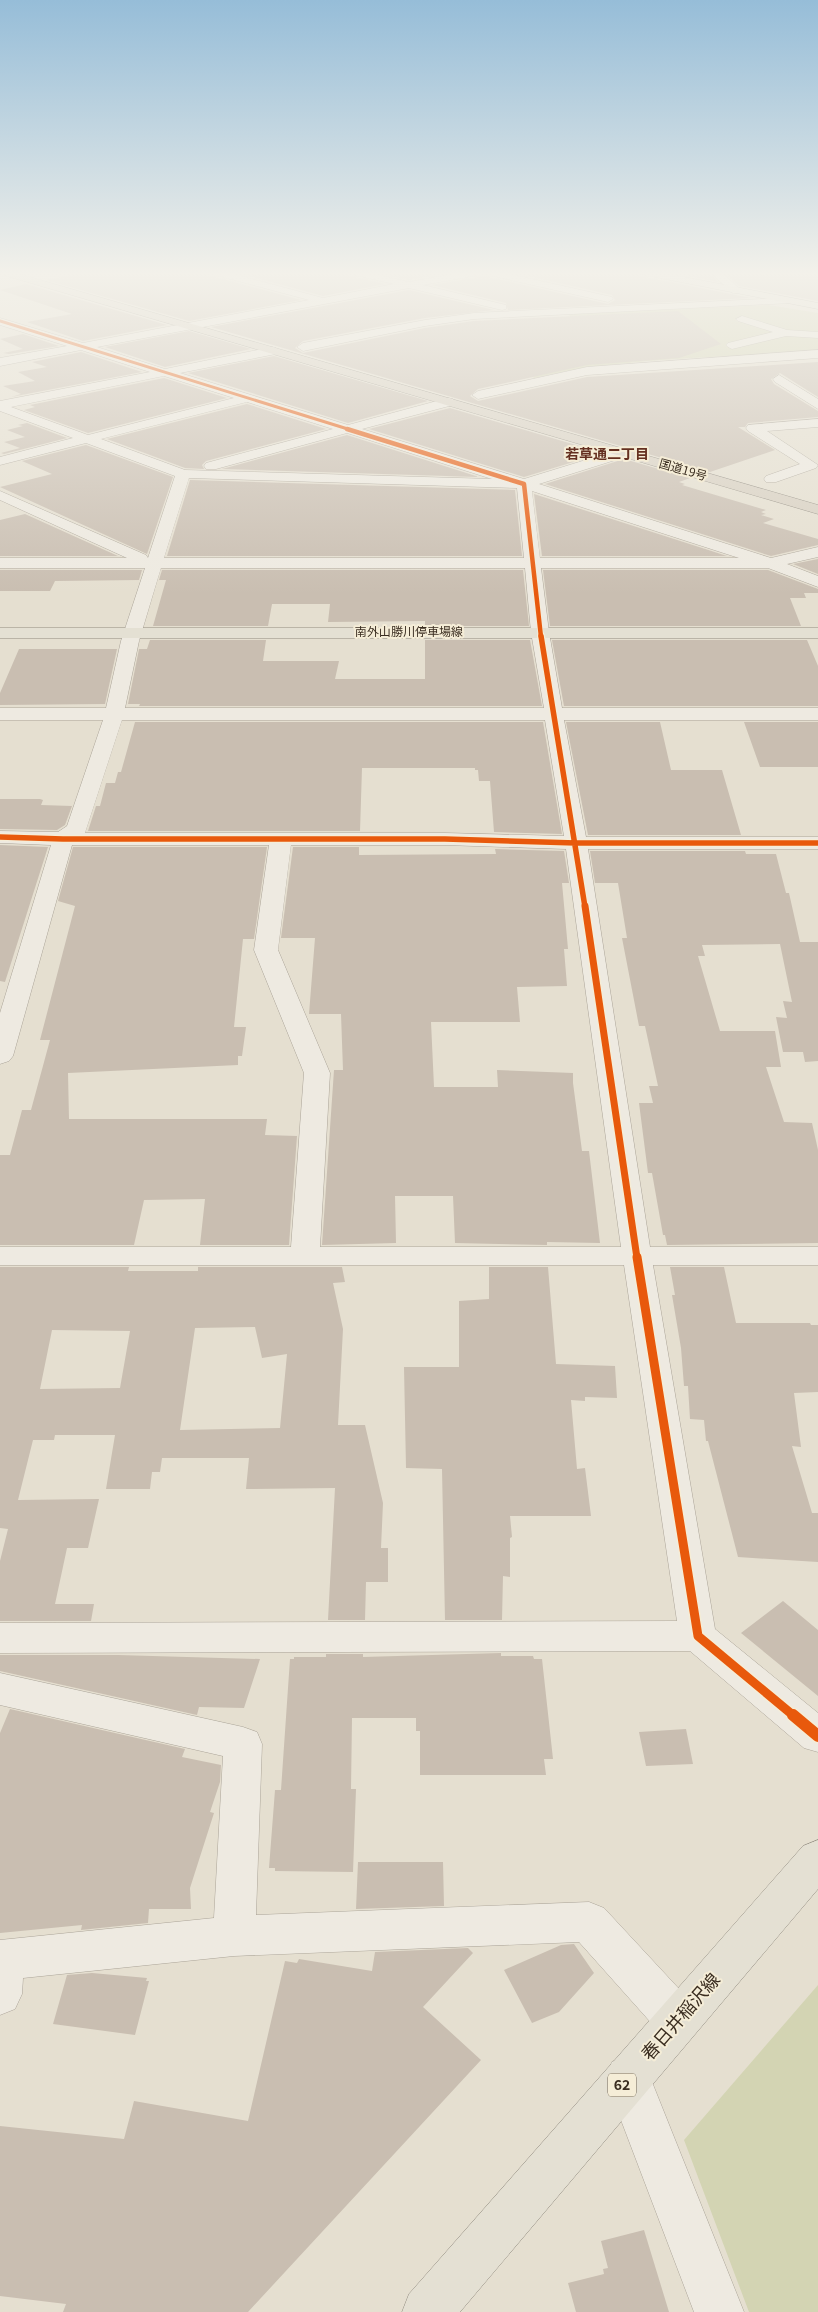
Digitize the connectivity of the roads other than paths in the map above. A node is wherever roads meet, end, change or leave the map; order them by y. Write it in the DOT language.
graph roads {
  1 [pos="138,379"];
  2 [pos="187,379"];
  3 [pos="367,379"];
  4 [pos="546,379"];
  5 [pos="778,379"];
  6 [pos="473,393"];
  7 [pos="248,398"];
  8 [pos="448,402"];
  9 [pos="506,403"];
  10 [pos="818,404"];
  11 [pos="0,406"];
  12 [pos="818,423"];
  13 [pos="348,430"];
  14 [pos="87,439"];
  15 [pos="623,453"];
  16 [pos="0,461"];
  17 [pos="183,474"];
  18 [pos="766,477"];
  19 [pos="524,484"];
  20 [pos="790,484"];
  21 [pos="0,495"];
  22 [pos="818,510"];
  23 [pos="818,552"];
  24 [pos="156,562"];
  25 [pos="0,563"];
  26 [pos="531,563"];
  27 [pos="770,563"];
  28 [pos="818,582"];
  29 [pos="540,632"];
  30 [pos="0,633"];
  31 [pos="133,633"];
  32 [pos="818,633"];
  33 [pos="0,714"];
  34 [pos="114,714"];
  35 [pos="553,714"];
  36 [pos="818,714"];
  37 [pos="0,836"];
  38 [pos="63,839"];
  39 [pos="281,840"];
  40 [pos="576,843"];
  41 [pos="818,843"];
  42 [pos="0,1056"];
  43 [pos="305,1255"];
  44 [pos="0,1256"];
  45 [pos="637,1256"];
  46 [pos="818,1256"];
  47 [pos="698,1636"];
  48 [pos="0,1638"];
  49 [pos="0,1689"];
  50 [pos="818,1736"];
  51 [pos="818,1859"];
  52 [pos="234,1936"];
  53 [pos="1,1971"];
  54 [pos="678,2020"];
  55 [pos="628,2078"];
  56 [pos="427,2312"];
  57 [pos="718,2312"];
  1 -- 11 [label="street"];
  2 -- 7 [label="street"];
  3 -- 8 [label="highway, 国道19号"];
  4 -- 6 [label="street"];
  5 -- 10 [label="street"];
  6 -- 9 [label="highway"];
  7 -- 13 [label="street"];
  7 -- 14 [label="street"];
  8 -- 13 [label="street"];
  8 -- 15 [label="highway, 国道19号"];
  11 -- 14 [label="street"];
  12 -- 18 [label="street"];
  13 -- 17 [label="street"];
  13 -- 19 [label="street"];
  14 -- 16 [label="street"];
  14 -- 17 [label="street"];
  15 -- 19 [label="street"];
  15 -- 22 [label="highway, 国道19号"];
  17 -- 19 [label="street"];
  17 -- 24 [label="street"];
  18 -- 20 [label="highway"];
  19 -- 26 [label="street"];
  19 -- 27 [label="street"];
  21 -- 24 [label="street"];
  23 -- 27 [label="street"];
  24 -- 25 [label="street"];
  24 -- 26 [label="street"];
  24 -- 31 [label="street"];
  26 -- 27 [label="street"];
  26 -- 29 [label="street"];
  27 -- 28 [label="street"];
  29 -- 31 [label="main road, 南外山勝川停車場線"];
  29 -- 32 [label="main road, 南外山勝川停車場線"];
  29 -- 35 [label="street"];
  30 -- 31 [label="main road, 南外山勝川停車場線"];
  31 -- 34 [label="street"];
  33 -- 34 [label="street"];
  34 -- 35 [label="street"];
  34 -- 38 [label="street"];
  35 -- 36 [label="street"];
  35 -- 40 [label="street"];
  37 -- 38 [label="street"];
  38 -- 39 [label="street"];
  38 -- 42 [label="street"];
  39 -- 40 [label="street"];
  39 -- 43 [label="street"];
  40 -- 41 [label="street"];
  40 -- 45 [label="street"];
  43 -- 44 [label="street"];
  43 -- 45 [label="street"];
  45 -- 46 [label="street"];
  45 -- 47 [label="street"];
  47 -- 48 [label="street"];
  47 -- 50 [label="street"];
  49 -- 52 [label="street"];
  51 -- 54 [label="main road, 春日井稲沢線 / 62"];
  52 -- 53 [label="street"];
  52 -- 54 [label="street"];
  54 -- 55 [label="main road, 春日井稲沢線 / 62"];
  55 -- 56 [label="main road, 春日井稲沢線 / 62"];
  55 -- 57 [label="street"];
}
